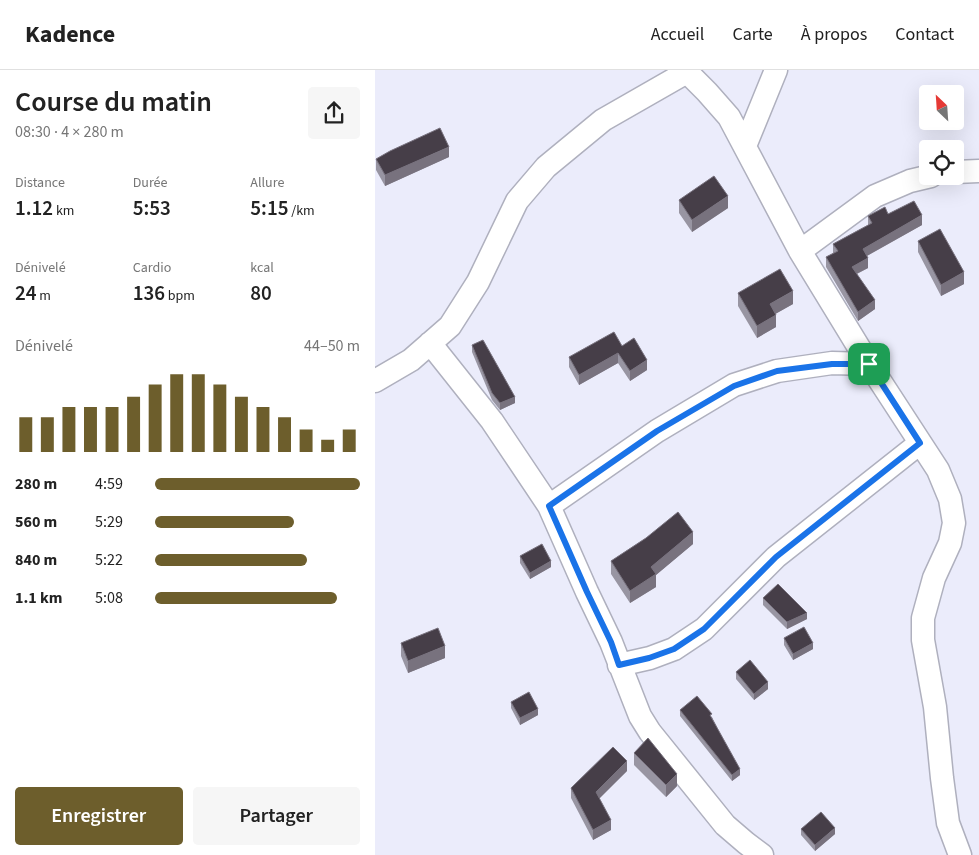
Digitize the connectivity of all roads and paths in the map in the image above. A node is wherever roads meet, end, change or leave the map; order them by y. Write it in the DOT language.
graph roads {
  1 [pos="776,70"];
  2 [pos="686,71"];
  3 [pos="745,146"];
  4 [pos="979,171"];
  5 [pos="964,172"];
  6 [pos="919,179"];
  7 [pos="800,251"];
  8 [pos="430,343"];
  9 [pos="869,364"];
  10 [pos="375,382"];
  11 [pos="920,443"];
  12 [pos="549,506"];
  13 [pos="619,665"];
  14 [pos="763,855"];
  15 [pos="960,855"];
  1 -- 3 [label="street"];
  2 -- 3 [label="street"];
  2 -- 8 [label="street"];
  3 -- 7 [label="street"];
  4 -- 5 [label="street"];
  6 -- 7 [label="street"];
  7 -- 9 [label="street"];
  8 -- 10 [label="street"];
  8 -- 12 [label="street"];
  9 -- 11 [label="street"];
  9 -- 12 [label="street"];
  11 -- 13 [label="street"];
  11 -- 15 [label="street"];
  12 -- 13 [label="street"];
  13 -- 14 [label="street"];
}
